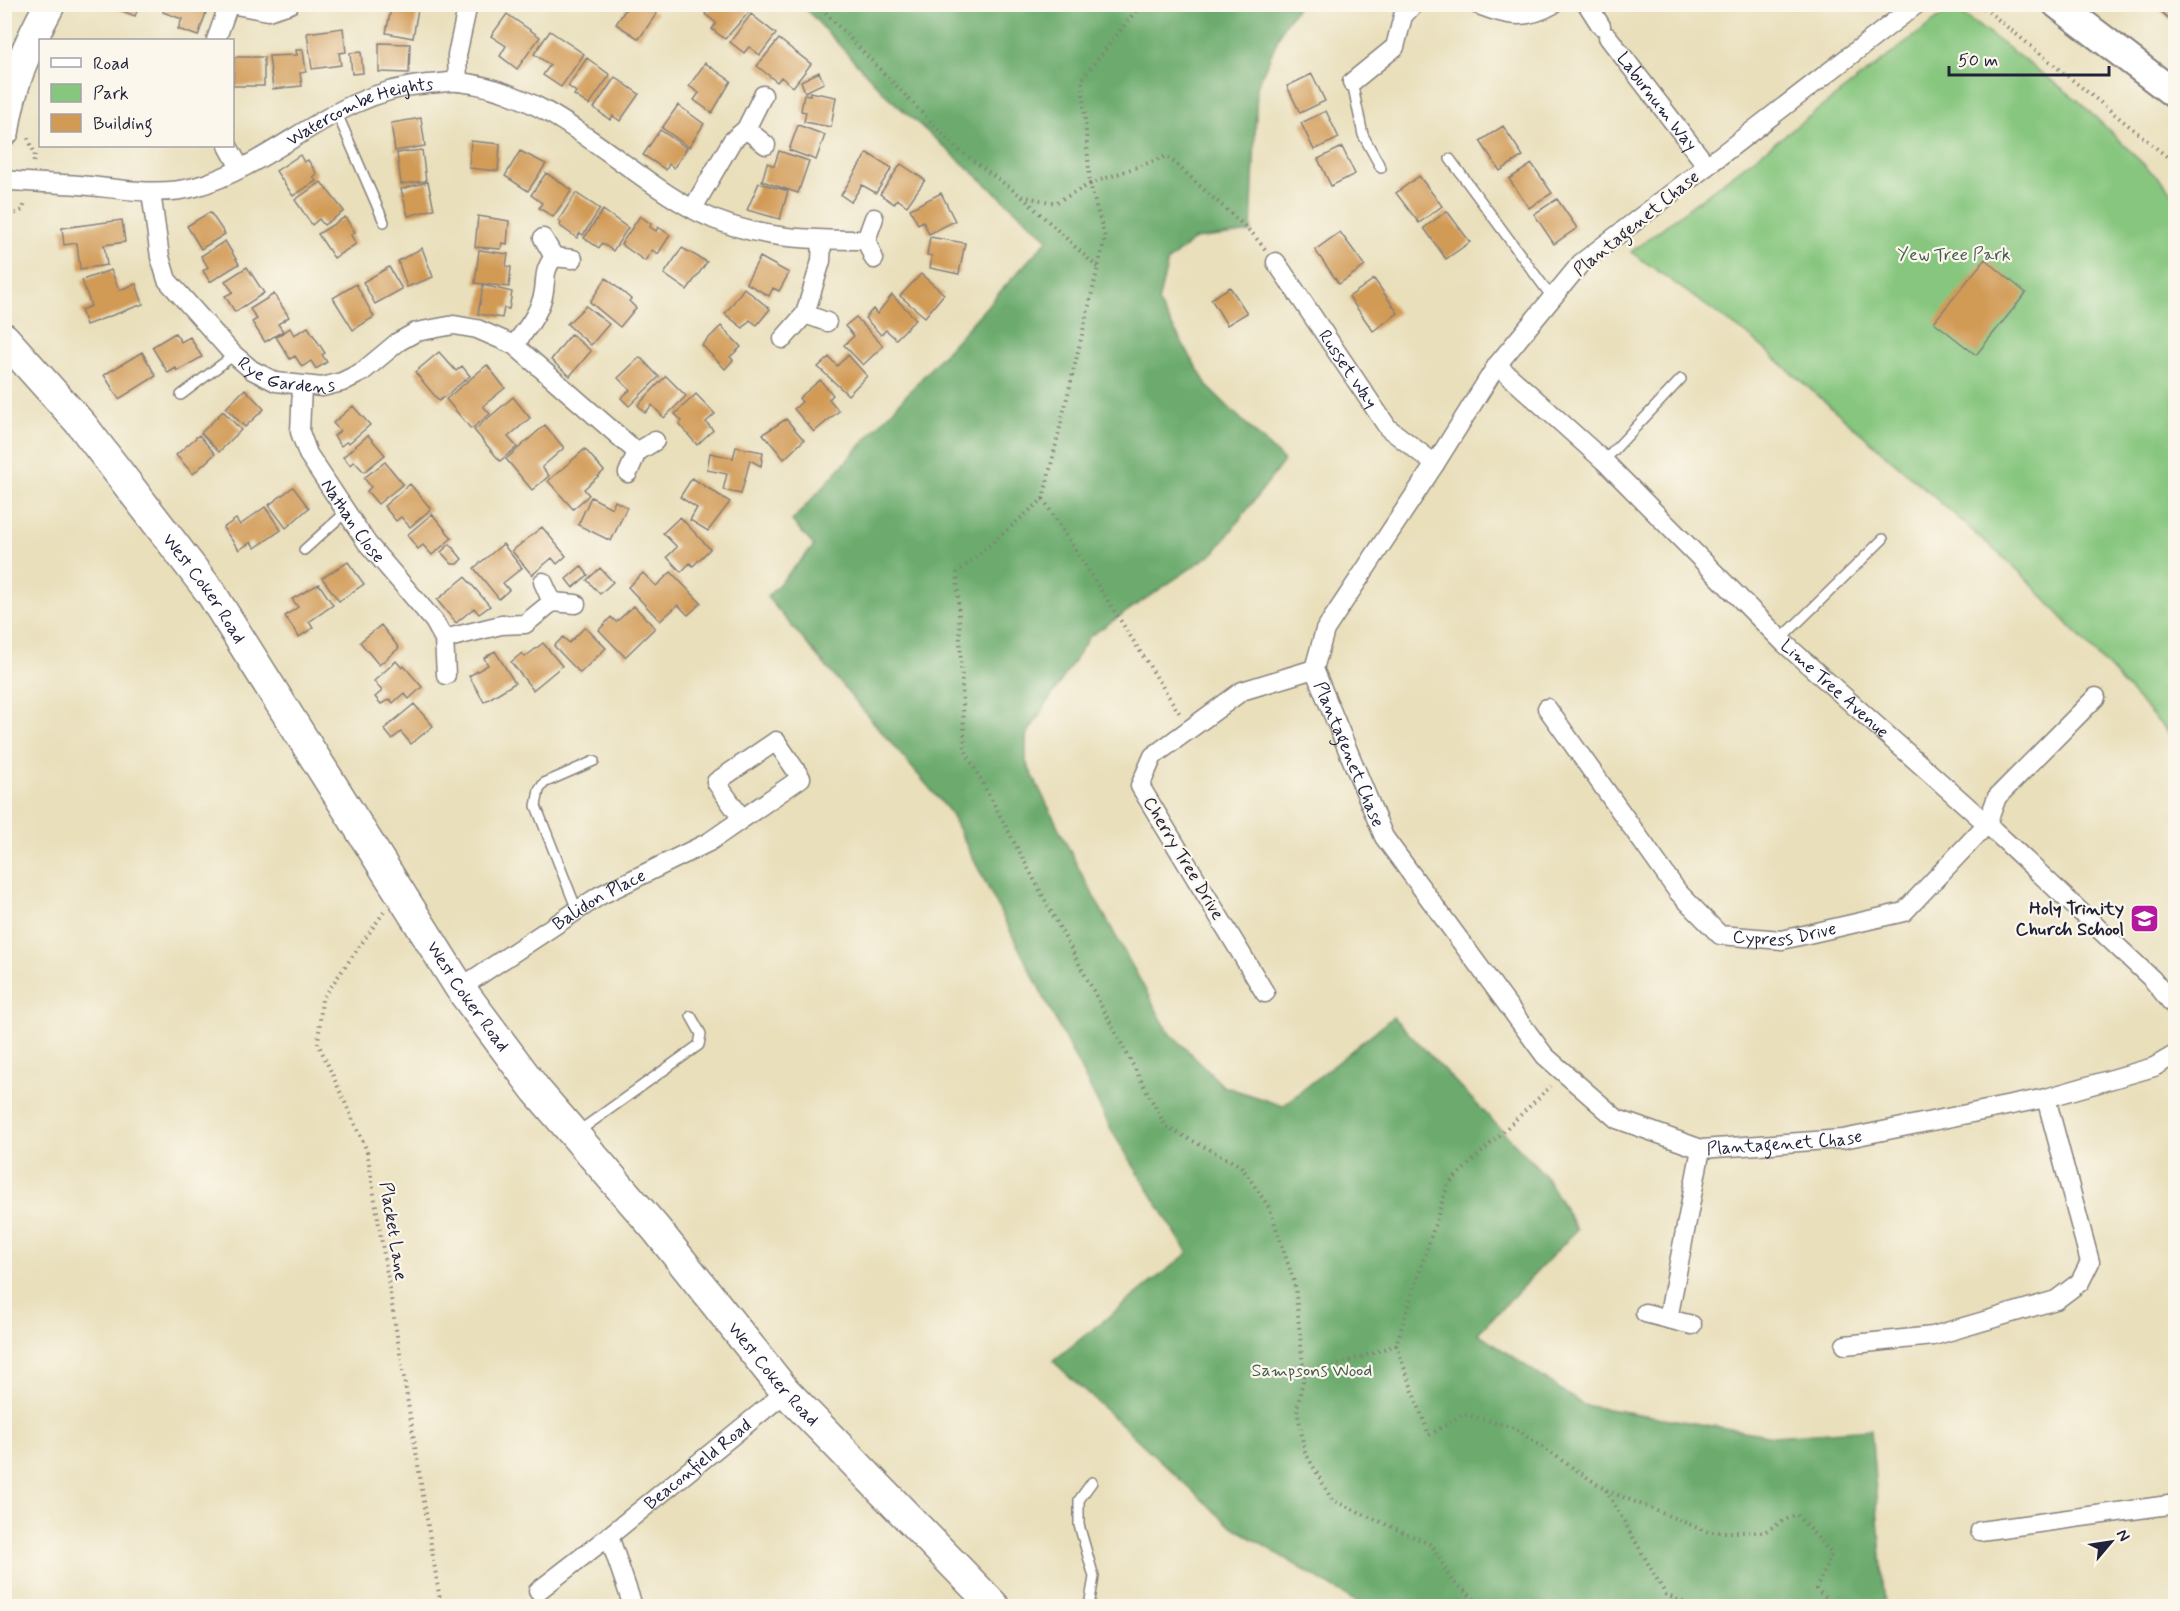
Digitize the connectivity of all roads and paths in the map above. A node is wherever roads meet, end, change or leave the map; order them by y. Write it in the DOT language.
graph roads {
  1 [pos="50,4"];
  2 [pos="229,4"];
  3 [pos="290,4"];
  4 [pos="468,4"];
  5 [pos="817,4"];
  6 [pos="1141,4"];
  7 [pos="1414,4"];
  8 [pos="1476,4"];
  9 [pos="1554,4"];
  10 [pos="1587,4"];
  11 [pos="1917,4"];
  12 [pos="1978,4"];
  13 [pos="2057,4"];
  14 [pos="216,39"];
  15 [pos="26,48"];
  16 [pos="4,70"];
  17 [pos="458,82"];
  18 [pos="1352,82"];
  19 [pos="763,95"];
  20 [pos="2175,95"];
  21 [pos="336,111"];
  22 [pos="746,129"];
  23 [pos="4,131"];
  24 [pos="766,145"];
  25 [pos="229,147"];
  26 [pos="1450,159"];
  27 [pos="2175,164"];
  28 [pos="1707,166"];
  29 [pos="240,168"];
  30 [pos="1381,168"];
  31 [pos="4,180"];
  32 [pos="151,192"];
  33 [pos="1021,196"];
  34 [pos="693,208"];
  35 [pos="874,218"];
  36 [pos="384,222"];
  37 [pos="543,238"];
  38 [pos="822,240"];
  39 [pos="866,240"];
  40 [pos="554,257"];
  41 [pos="573,259"];
  42 [pos="874,259"];
  43 [pos="1276,262"];
  44 [pos="1098,268"];
  45 [pos="1551,296"];
  46 [pos="805,314"];
  47 [pos="827,322"];
  48 [pos="4,338"];
  49 [pos="783,339"];
  50 [pos="514,345"];
  51 [pos="234,356"];
  52 [pos="1497,365"];
  53 [pos="1681,379"];
  54 [pos="302,386"];
  55 [pos="181,395"];
  56 [pos="654,441"];
  57 [pos="637,452"];
  58 [pos="1604,461"];
  59 [pos="1435,464"];
  60 [pos="628,473"];
  61 [pos="1043,500"];
  62 [pos="346,512"];
  63 [pos="1883,539"];
  64 [pos="304,550"];
  65 [pos="543,582"];
  66 [pos="552,602"];
  67 [pos="576,604"];
  68 [pos="444,639"];
  69 [pos="1780,639"];
  70 [pos="1314,669"];
  71 [pos="446,675"];
  72 [pos="2096,696"];
  73 [pos="1547,708"];
  74 [pos="1190,730"];
  75 [pos="594,761"];
  76 [pos="741,819"];
  77 [pos="1987,825"];
  78 [pos="399,891"];
  79 [pos="577,910"];
  80 [pos="460,988"];
  81 [pos="1265,993"];
  82 [pos="2175,1008"];
  83 [pos="691,1016"];
  84 [pos="2175,1054"];
  85 [pos="1564,1073"];
  86 [pos="2046,1098"];
  87 [pos="574,1134"];
  88 [pos="1701,1149"];
  89 [pos="1645,1313"];
  90 [pos="1668,1319"];
  91 [pos="1692,1325"];
  92 [pos="1396,1345"];
  93 [pos="1845,1345"];
  94 [pos="1304,1376"];
  95 [pos="786,1392"];
  96 [pos="1092,1482"];
  97 [pos="1606,1490"];
  98 [pos="2175,1504"];
  99 [pos="1980,1531"];
  100 [pos="609,1536"];
  101 [pos="538,1591"];
  102 [pos="441,1606"];
  103 [pos="633,1606"];
  104 [pos="994,1606"];
  105 [pos="1089,1606"];
  106 [pos="1692,1606"];
  107 [pos="1835,1606"];
  1 -- 15 [label="highway"];
  2 -- 3 [label="street"];
  2 -- 14 [label="street"];
  4 -- 17 [label="street"];
  5 -- 33 [label="path"];
  6 -- 33 [label="path"];
  7 -- 18 [label="street"];
  8 -- 9 [label="street"];
  10 -- 28 [label="street, Laburnum Way"];
  11 -- 28 [label="street, Plantagenet Chase"];
  12 -- 27 [label="path"];
  13 -- 20 [label="main road"];
  15 -- 16 [label="highway"];
  15 -- 23 [label="highway"];
  17 -- 21 [label="street, Watercombe Heights"];
  17 -- 34 [label="street, Watercombe Heights"];
  18 -- 30 [label="lane"];
  19 -- 22 [label="street"];
  21 -- 29 [label="street, Watercombe Heights"];
  21 -- 36 [label="lane"];
  22 -- 24 [label="street"];
  22 -- 34 [label="street"];
  25 -- 29 [label="street"];
  26 -- 45 [label="lane"];
  28 -- 45 [label="street, Plantagenet Chase"];
  29 -- 32 [label="street, Watercombe Heights"];
  31 -- 32 [label="street, Watercombe Heights"];
  32 -- 51 [label="street, Rye Gardens"];
  33 -- 44 [label="path"];
  34 -- 38 [label="street, Watercombe Heights"];
  35 -- 39 [label="street"];
  37 -- 40 [label="street"];
  38 -- 39 [label="street, Watercombe Heights"];
  38 -- 46 [label="street"];
  39 -- 42 [label="street"];
  40 -- 41 [label="street"];
  40 -- 50 [label="street"];
  43 -- 59 [label="street, Russet Way"];
  45 -- 52 [label="street, Plantagenet Chase"];
  46 -- 47 [label="street"];
  46 -- 49 [label="street"];
  48 -- 78 [label="highway, West Coker Road"];
  50 -- 54 [label="street, Rye Gardens"];
  50 -- 57 [label="street, Rye Gardens"];
  51 -- 54 [label="street, Rye Gardens"];
  51 -- 55 [label="lane"];
  52 -- 58 [label="street, Lime Tree Avenue"];
  52 -- 59 [label="street, Plantagenet Chase"];
  53 -- 58 [label="lane"];
  54 -- 62 [label="street, Nathan Close"];
  56 -- 57 [label="street"];
  57 -- 60 [label="street"];
  58 -- 69 [label="street, Lime Tree Avenue"];
  59 -- 70 [label="street, Plantagenet Chase"];
  61 -- 74 [label="path"];
  62 -- 64 [label="lane"];
  62 -- 68 [label="street, Nathan Close"];
  63 -- 69 [label="lane"];
  65 -- 66 [label="street"];
  66 -- 67 [label="street"];
  66 -- 68 [label="street"];
  68 -- 71 [label="street, Nathan Close"];
  69 -- 77 [label="street, Lime Tree Avenue"];
  70 -- 74 [label="street, Cherry Tree Drive"];
  70 -- 85 [label="street, Plantagenet Chase"];
  72 -- 77 [label="street"];
  73 -- 77 [label="street, Cypress Drive"];
  74 -- 81 [label="street, Cherry Tree Drive"];
  75 -- 79 [label="lane"];
  76 -- 76 [label="street, Balidon Place"];
  76 -- 79 [label="street, Balidon Place"];
  77 -- 82 [label="street, Lime Tree Avenue"];
  78 -- 80 [label="highway, West Coker Road"];
  78 -- 102 [label="path, Placket Lane"];
  79 -- 80 [label="street, Balidon Place"];
  80 -- 87 [label="highway, West Coker Road"];
  83 -- 87 [label="lane"];
  84 -- 86 [label="street, Plantagenet Chase"];
  85 -- 88 [label="street, Plantagenet Chase"];
  85 -- 92 [label="path"];
  86 -- 88 [label="street, Plantagenet Chase"];
  86 -- 93 [label="street"];
  87 -- 95 [label="highway, West Coker Road"];
  88 -- 90 [label="street"];
  89 -- 90 [label="street"];
  90 -- 91 [label="street"];
  92 -- 94 [label="path"];
  92 -- 97 [label="path"];
  95 -- 100 [label="street, Beaconfield Road"];
  95 -- 104 [label="highway, West Coker Road"];
  96 -- 105 [label="lane"];
  97 -- 106 [label="path"];
  97 -- 107 [label="path"];
  98 -- 99 [label="street"];
  100 -- 101 [label="street, Beaconfield Road"];
  100 -- 103 [label="street"];
}
